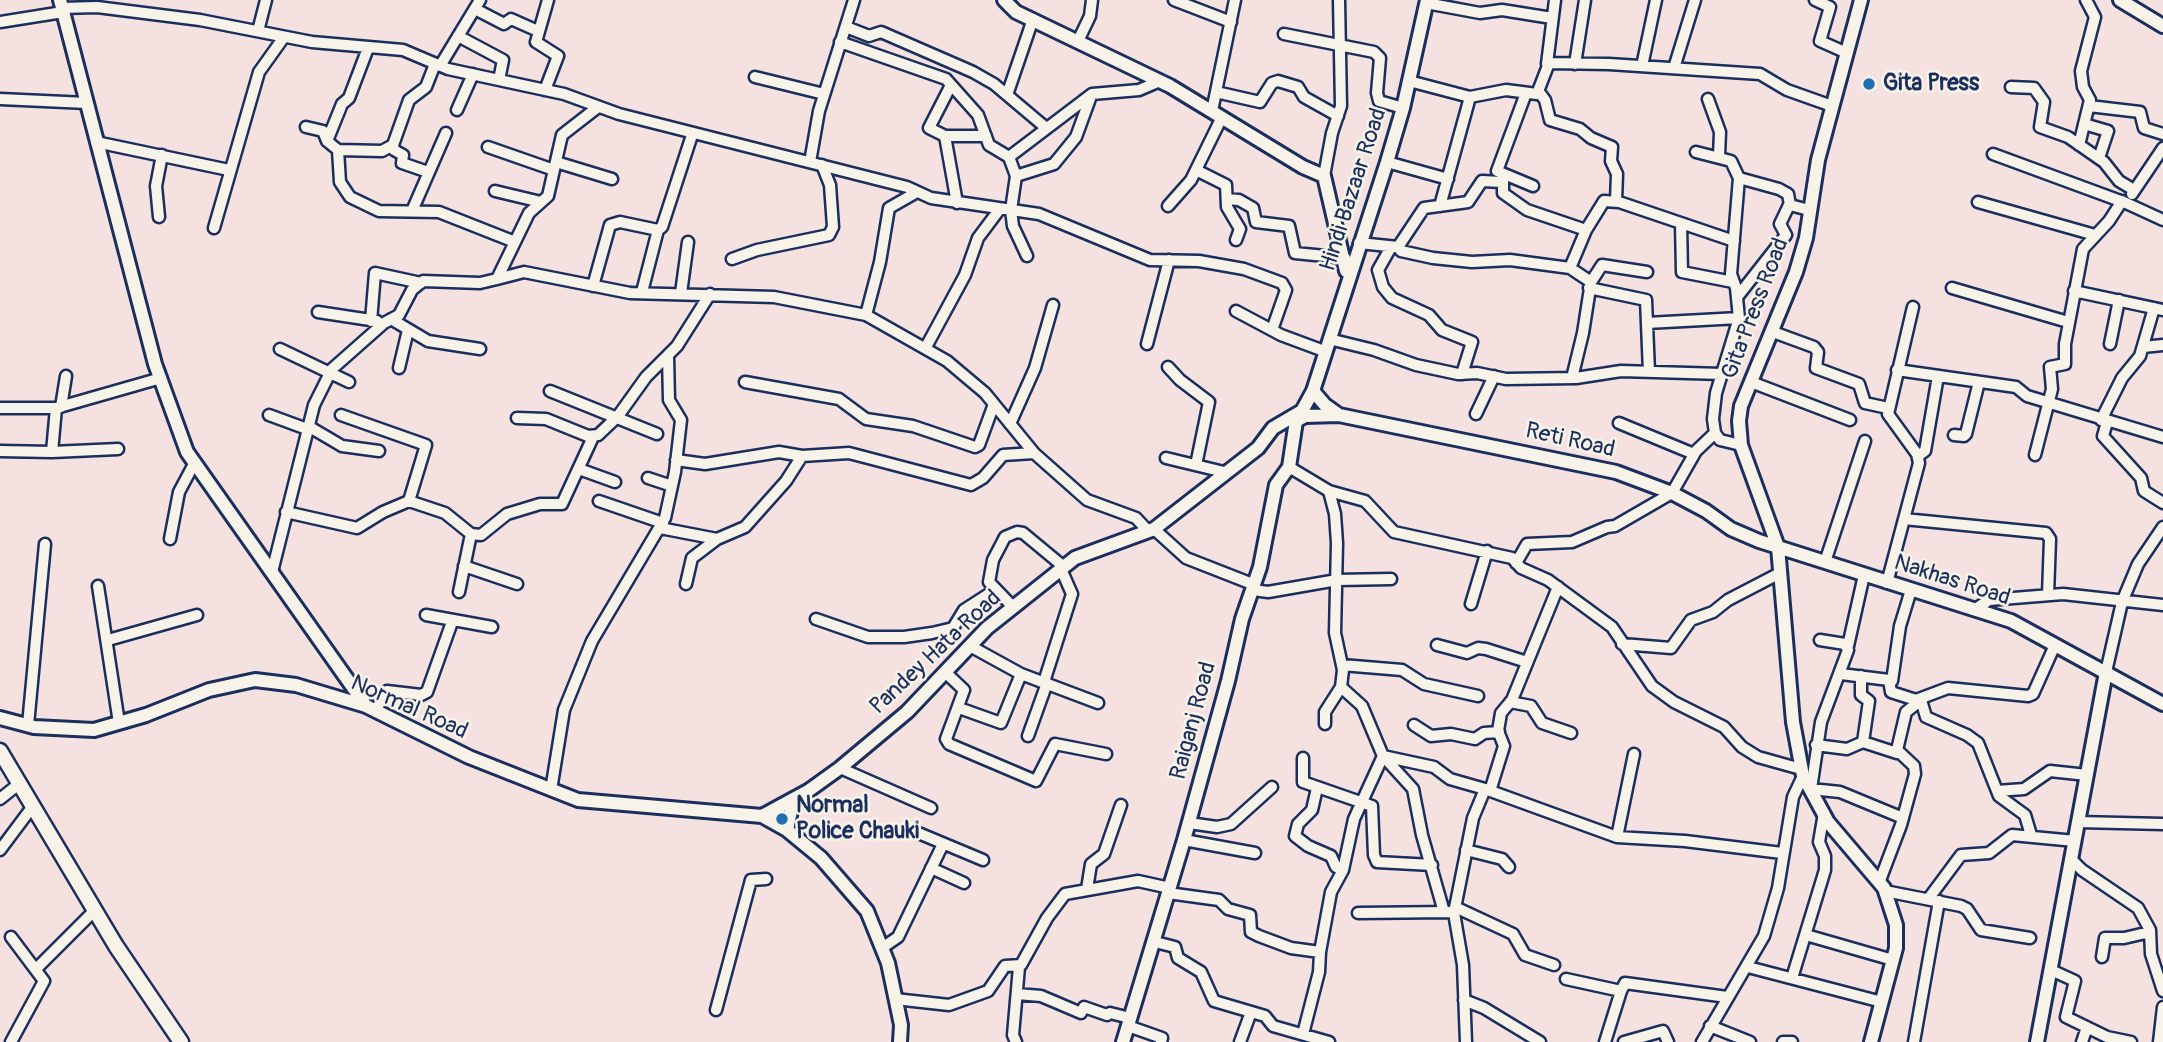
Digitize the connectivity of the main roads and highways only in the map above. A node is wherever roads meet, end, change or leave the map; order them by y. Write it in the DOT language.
graph roads {
  1 [pos="1004,0"];
  2 [pos="1861,0"];
  3 [pos="2120,0"];
  4 [pos="1427,2"];
  5 [pos="62,7"];
  6 [pos="2163,26"];
  7 [pos="1345,284"];
  8 [pos="1313,391"];
  9 [pos="1303,413"];
  10 [pos="1339,415"];
  11 [pos="1778,547"];
  12 [pos="2106,672"];
  13 [pos="2163,704"];
  14 [pos="371,708"];
  15 [pos="0,718"];
  16 [pos="0,751"];
  17 [pos="808,791"];
  18 [pos="762,816"];
  19 [pos="787,830"];
  20 [pos="179,1041"];
  21 [pos="901,1041"];
  22 [pos="1123,1042"];
  23 [pos="1871,1042"];
  24 [pos="2037,1042"];
  1 -- 7 [label="main road"];
  2 -- 11 [label="main road, Gita Press Road"];
  3 -- 6 [label="main road"];
  4 -- 7 [label="main road, Hindi Bazaar Road"];
  5 -- 14 [label="main road"];
  7 -- 8 [label="main road, Hindi Bazaar Road"];
  8 -- 9 [label="main road, Hindi Bazaar Road"];
  8 -- 10 [label="main road"];
  9 -- 10 [label="main road, Reti Road"];
  9 -- 17 [label="main road, Pandey Hata Road"];
  9 -- 22 [label="main road, Raiganj Road"];
  10 -- 11 [label="main road, Reti Road"];
  11 -- 12 [label="main road, Nakhas Road"];
  11 -- 23 [label="main road, Gita Press Road"];
  12 -- 13 [label="main road, Nakhas Road"];
  12 -- 24 [label="main road"];
  14 -- 15 [label="main road, Normal Road"];
  14 -- 18 [label="main road, Normal Road"];
  16 -- 20 [label="main road"];
  17 -- 18 [label="main road"];
  17 -- 19 [label="main road"];
  18 -- 19 [label="main road"];
  19 -- 21 [label="main road"];
}
